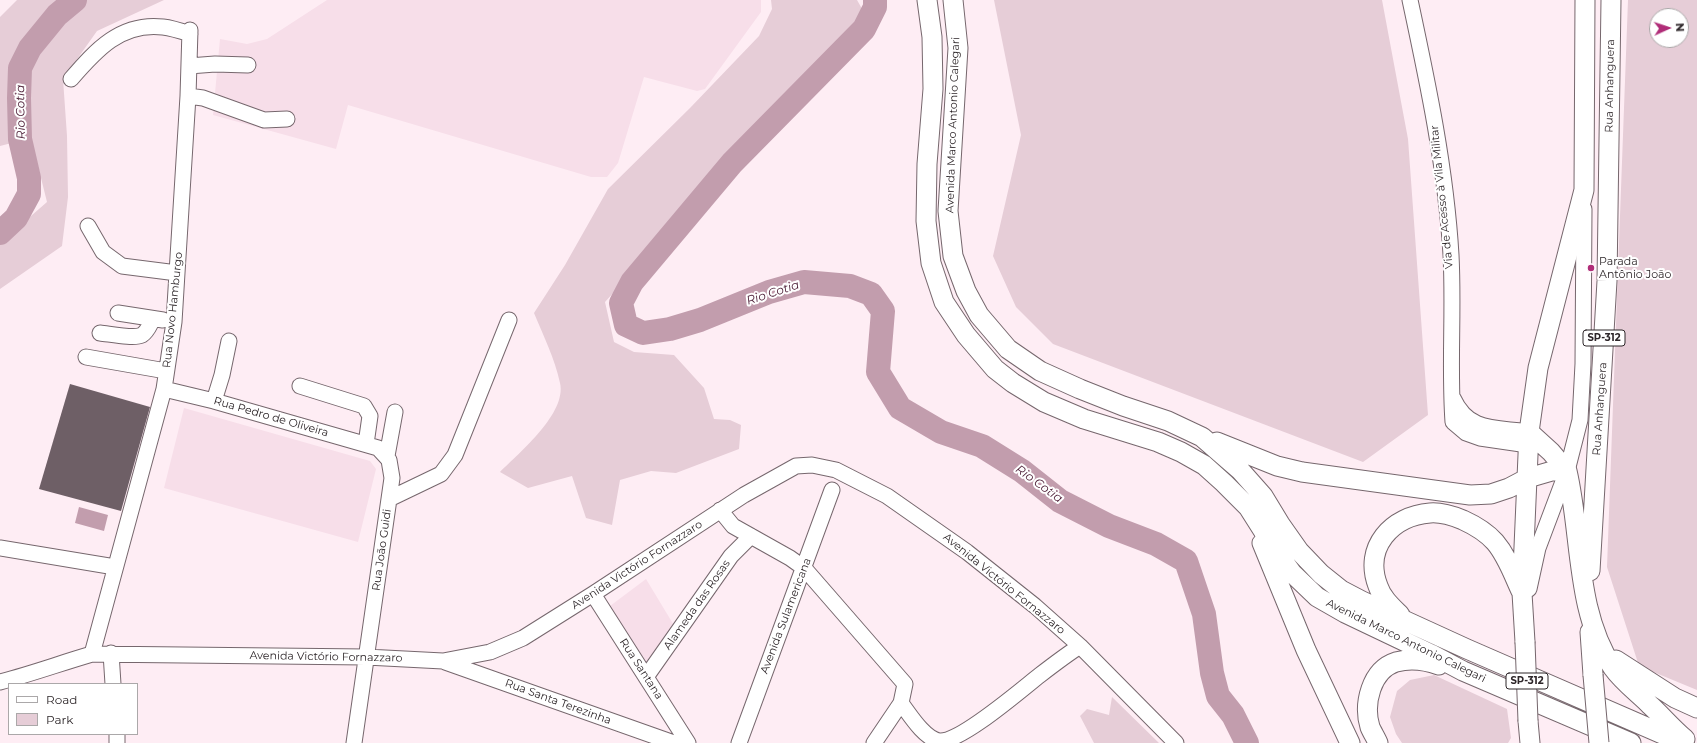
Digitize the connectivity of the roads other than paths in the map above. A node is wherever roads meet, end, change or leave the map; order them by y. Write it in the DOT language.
graph roads {
  1 [pos="927,0"];
  2 [pos="952,0"];
  3 [pos="1410,0"];
  4 [pos="1585,0"];
  5 [pos="1611,0"];
  6 [pos="248,65"];
  7 [pos="189,66"];
  8 [pos="71,79"];
  9 [pos="188,96"];
  10 [pos="287,119"];
  11 [pos="1584,190"];
  12 [pos="88,226"];
  13 [pos="177,273"];
  14 [pos="118,313"];
  15 [pos="154,319"];
  16 [pos="509,320"];
  17 [pos="174,322"];
  18 [pos="100,333"];
  19 [pos="229,341"];
  20 [pos="86,356"];
  21 [pos="166,371"];
  22 [pos="300,386"];
  23 [pos="164,389"];
  24 [pos="214,401"];
  25 [pos="395,412"];
  26 [pos="1202,437"];
  27 [pos="1529,439"];
  28 [pos="377,450"];
  29 [pos="1567,471"];
  30 [pos="1528,478"];
  31 [pos="832,490"];
  32 [pos="389,499"];
  33 [pos="1248,507"];
  34 [pos="720,510"];
  35 [pos="751,536"];
  36 [pos="0,548"];
  37 [pos="116,567"];
  38 [pos="804,568"];
  39 [pos="1522,593"];
  40 [pos="593,594"];
  41 [pos="1589,611"];
  42 [pos="1405,620"];
  43 [pos="1524,636"];
  44 [pos="1080,646"];
  45 [pos="1604,652"];
  46 [pos="111,653"];
  47 [pos="92,654"];
  48 [pos="366,657"];
  49 [pos="443,661"];
  50 [pos="1463,671"];
  51 [pos="646,677"];
  52 [pos="38,678"];
  53 [pos="0,682"];
  54 [pos="113,683"];
  55 [pos="901,703"];
  56 [pos="1697,708"];
  57 [pos="354,743"];
  58 [pos="674,743"];
  59 [pos="688,743"];
  60 [pos="739,743"];
  61 [pos="874,743"];
  62 [pos="1176,743"];
  63 [pos="1350,743"];
  64 [pos="1378,743"];
  65 [pos="1530,743"];
  66 [pos="1598,743"];
  67 [pos="1631,743"];
  68 [pos="1683,743"];
  69 [pos="1688,743"];
  1 -- 33 [label="main road, Avenida Marco Antonio Calegari"];
  2 -- 26 [label="main road, Avenida Marco Antonio Calegari"];
  3 -- 27 [label="street, Via de Acesso à Vila Militar"];
  4 -- 11 [label="main road, SP-312"];
  5 -- 41 [label="main road, Rua Anhanguera / SP-312"];
  6 -- 7 [label="street"];
  7 -- 8 [label="street, Rua Novo Hamburgo"];
  7 -- 9 [label="street, Rua Novo Hamburgo"];
  9 -- 10 [label="street"];
  9 -- 13 [label="street, Rua Novo Hamburgo"];
  11 -- 27 [label="main road, SP-312"];
  11 -- 29 [label="street"];
  12 -- 13 [label="street"];
  13 -- 17 [label="street, Rua Novo Hamburgo"];
  14 -- 15 [label="street"];
  15 -- 17 [label="street"];
  15 -- 18 [label="street"];
  16 -- 32 [label="street"];
  17 -- 21 [label="street, Rua Novo Hamburgo"];
  19 -- 24 [label="street"];
  20 -- 21 [label="street"];
  21 -- 23 [label="street, Rua Novo Hamburgo"];
  22 -- 28 [label="street"];
  23 -- 24 [label="street, Rua Pedro de Oliveira"];
  23 -- 37 [label="street, Rua Novo Hamburgo"];
  24 -- 28 [label="street, Rua Pedro de Oliveira"];
  25 -- 28 [label="street"];
  26 -- 30 [label="main road"];
  26 -- 42 [label="main road, Avenida Marco Antonio Calegari"];
  27 -- 29 [label="main road"];
  27 -- 30 [label="main road, SP-312"];
  28 -- 32 [label="street, Rua João Guidi"];
  29 -- 30 [label="main road"];
  29 -- 41 [label="main road"];
  29 -- 43 [label="street"];
  30 -- 39 [label="main road, SP-312"];
  31 -- 38 [label="street, Avenida Sulamericana"];
  32 -- 48 [label="street, Rua João Guidi"];
  33 -- 50 [label="main road, Avenida Marco Antonio Calegari"];
  33 -- 63 [label="main road"];
  34 -- 35 [label="street"];
  34 -- 40 [label="street, Avenida Victório Fornazzaro"];
  34 -- 44 [label="street, Avenida Victório Fornazzaro"];
  35 -- 38 [label="street"];
  35 -- 51 [label="street, Alameda das Rosas"];
  36 -- 37 [label="street"];
  37 -- 47 [label="street, Rua Novo Hamburgo"];
  38 -- 55 [label="street"];
  38 -- 60 [label="street, Avenida Sulamericana"];
  39 -- 42 [label="main road"];
  39 -- 43 [label="main road, SP-312"];
  40 -- 49 [label="street, Avenida Victório Fornazzaro"];
  40 -- 51 [label="street, Rua Santana"];
  41 -- 45 [label="main road"];
  41 -- 66 [label="main road, Rua Anhanguera / SP-312, bridge"];
  42 -- 68 [label="main road, Avenida Marco Antonio Calegari"];
  43 -- 65 [label="main road, SP-312, bridge"];
  44 -- 55 [label="street"];
  44 -- 62 [label="street, Avenida Victório Fornazzaro"];
  45 -- 56 [label="main road"];
  45 -- 69 [label="main road"];
  46 -- 47 [label="street, Avenida Victório Fornazzaro"];
  46 -- 48 [label="street, Avenida Victório Fornazzaro"];
  46 -- 54 [label="street"];
  47 -- 52 [label="street, Avenida Victório Fornazzaro"];
  48 -- 49 [label="street, Avenida Victório Fornazzaro"];
  48 -- 57 [label="street, Rua João Guidi"];
  49 -- 58 [label="street, Rua Santa Terezinha"];
  50 -- 64 [label="main road"];
  50 -- 67 [label="main road, Avenida Marco Antonio Calegari"];
  51 -- 59 [label="street, Rua Santana"];
  52 -- 53 [label="street, Avenida Victório Fornazzaro"];
  55 -- 61 [label="street"];
}
